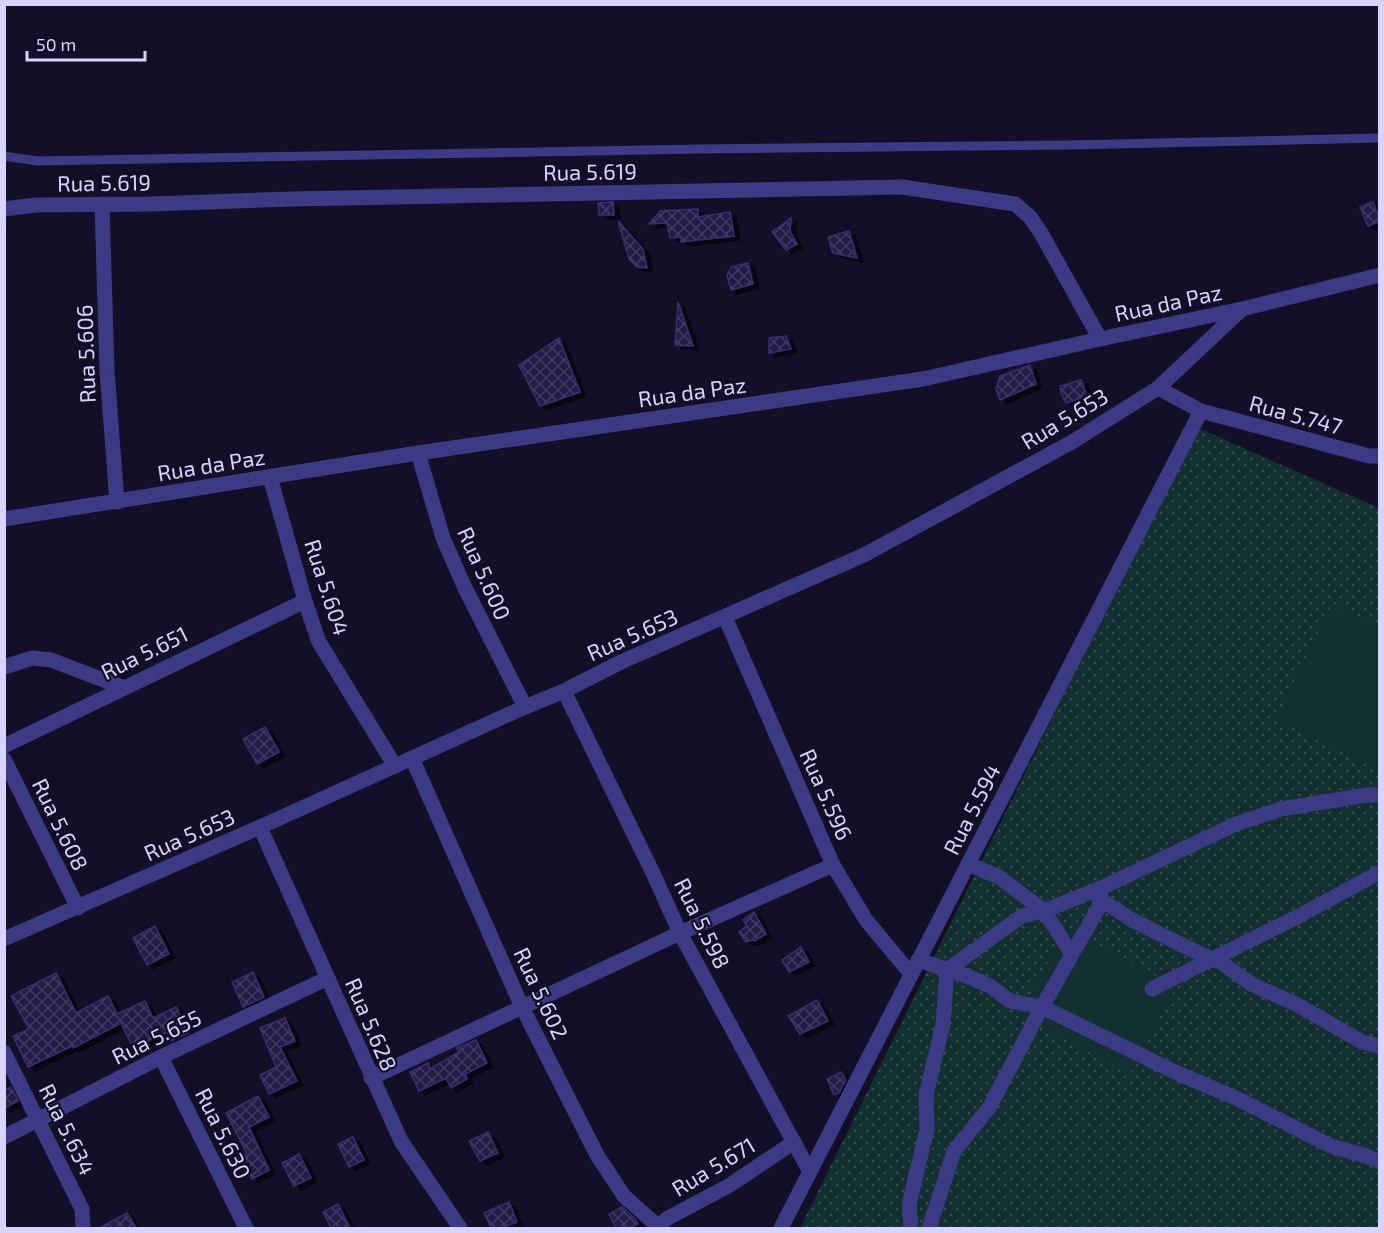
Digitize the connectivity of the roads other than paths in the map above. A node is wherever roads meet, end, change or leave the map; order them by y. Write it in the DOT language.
graph roads {
  1 [pos="1380,138"];
  2 [pos="4,156"];
  3 [pos="102,204"];
  4 [pos="4,209"];
  5 [pos="1380,275"];
  6 [pos="1242,309"];
  7 [pos="1100,339"];
  8 [pos="1158,388"];
  9 [pos="1201,411"];
  10 [pos="418,453"];
  11 [pos="1380,456"];
  12 [pos="270,477"];
  13 [pos="117,502"];
  14 [pos="4,519"];
  15 [pos="304,601"];
  16 [pos="725,617"];
  17 [pos="4,666"];
  18 [pos="122,687"];
  19 [pos="564,691"];
  20 [pos="525,706"];
  21 [pos="4,746"];
  22 [pos="412,758"];
  23 [pos="4,759"];
  24 [pos="395,766"];
  25 [pos="1380,795"];
  26 [pos="260,827"];
  27 [pos="968,864"];
  28 [pos="833,865"];
  29 [pos="1380,872"];
  30 [pos="1100,893"];
  31 [pos="78,908"];
  32 [pos="1044,911"];
  33 [pos="680,933"];
  34 [pos="4,939"];
  35 [pos="1072,954"];
  36 [pos="1212,960"];
  37 [pos="915,967"];
  38 [pos="947,970"];
  39 [pos="328,978"];
  40 [pos="1152,989"];
  41 [pos="522,1007"];
  42 [pos="1042,1007"];
  43 [pos="1380,1046"];
  44 [pos="4,1052"];
  45 [pos="161,1058"];
  46 [pos="371,1078"];
  47 [pos="38,1121"];
  48 [pos="4,1137"];
  49 [pos="794,1142"];
  50 [pos="1380,1162"];
  51 [pos="810,1172"];
  52 [pos="83,1228"];
  53 [pos="246,1228"];
  54 [pos="460,1228"];
  55 [pos="658,1228"];
  56 [pos="781,1228"];
  57 [pos="911,1228"];
  58 [pos="928,1228"];
  1 -- 2 [label="lane"];
  3 -- 4 [label="street, Rua 5.619"];
  3 -- 7 [label="street, Rua 5.619"];
  3 -- 13 [label="street, Rua 5.606"];
  5 -- 6 [label="street, Rua da Paz"];
  6 -- 7 [label="street, Rua da Paz"];
  6 -- 8 [label="street, Rua 5.653"];
  7 -- 10 [label="street, Rua da Paz"];
  8 -- 9 [label="street, Rua 5.747"];
  8 -- 16 [label="street, Rua 5.653"];
  9 -- 11 [label="street, Rua 5.747"];
  9 -- 27 [label="street, Rua 5.594"];
  10 -- 12 [label="street, Rua da Paz"];
  10 -- 20 [label="street, Rua 5.600"];
  12 -- 13 [label="street, Rua da Paz"];
  12 -- 15 [label="street, Rua 5.604"];
  13 -- 14 [label="street, Rua da Paz"];
  15 -- 18 [label="street, Rua 5.651"];
  15 -- 24 [label="street, Rua 5.604"];
  16 -- 19 [label="street, Rua 5.653"];
  16 -- 28 [label="street, Rua 5.596"];
  17 -- 18 [label="street"];
  18 -- 21 [label="street, Rua 5.651"];
  19 -- 20 [label="street, Rua 5.653"];
  19 -- 33 [label="street, Rua 5.598"];
  20 -- 22 [label="street, Rua 5.653"];
  22 -- 24 [label="street, Rua 5.653"];
  22 -- 41 [label="street, Rua 5.602"];
  23 -- 31 [label="street, Rua 5.608"];
  24 -- 26 [label="street, Rua 5.653"];
  25 -- 30 [label="street"];
  26 -- 31 [label="street, Rua 5.653"];
  26 -- 39 [label="street, Rua 5.628"];
  27 -- 32 [label="street"];
  27 -- 37 [label="street, Rua 5.594"];
  28 -- 33 [label="street"];
  28 -- 37 [label="street, Rua 5.596"];
  29 -- 36 [label="street"];
  30 -- 32 [label="street"];
  30 -- 35 [label="street"];
  30 -- 36 [label="street"];
  31 -- 34 [label="street, Rua 5.653"];
  32 -- 35 [label="street"];
  32 -- 38 [label="street"];
  33 -- 41 [label="street"];
  33 -- 49 [label="street, Rua 5.598"];
  35 -- 42 [label="street"];
  36 -- 40 [label="street"];
  36 -- 43 [label="street"];
  37 -- 38 [label="street"];
  37 -- 51 [label="street, Rua 5.594"];
  38 -- 42 [label="street"];
  38 -- 57 [label="street"];
  39 -- 45 [label="street, Rua 5.655"];
  39 -- 46 [label="street, Rua 5.628"];
  41 -- 46 [label="street"];
  41 -- 55 [label="street, Rua 5.602"];
  42 -- 50 [label="street"];
  42 -- 58 [label="street"];
  44 -- 47 [label="street, Rua 5.634"];
  45 -- 47 [label="street, Rua 5.655"];
  45 -- 53 [label="street, Rua 5.630"];
  46 -- 54 [label="street, Rua 5.628"];
  47 -- 48 [label="street, Rua 5.655"];
  47 -- 52 [label="street, Rua 5.634"];
  49 -- 51 [label="street, Rua 5.598"];
  49 -- 55 [label="street, Rua 5.671"];
  51 -- 56 [label="street, Rua 5.594"];
}
